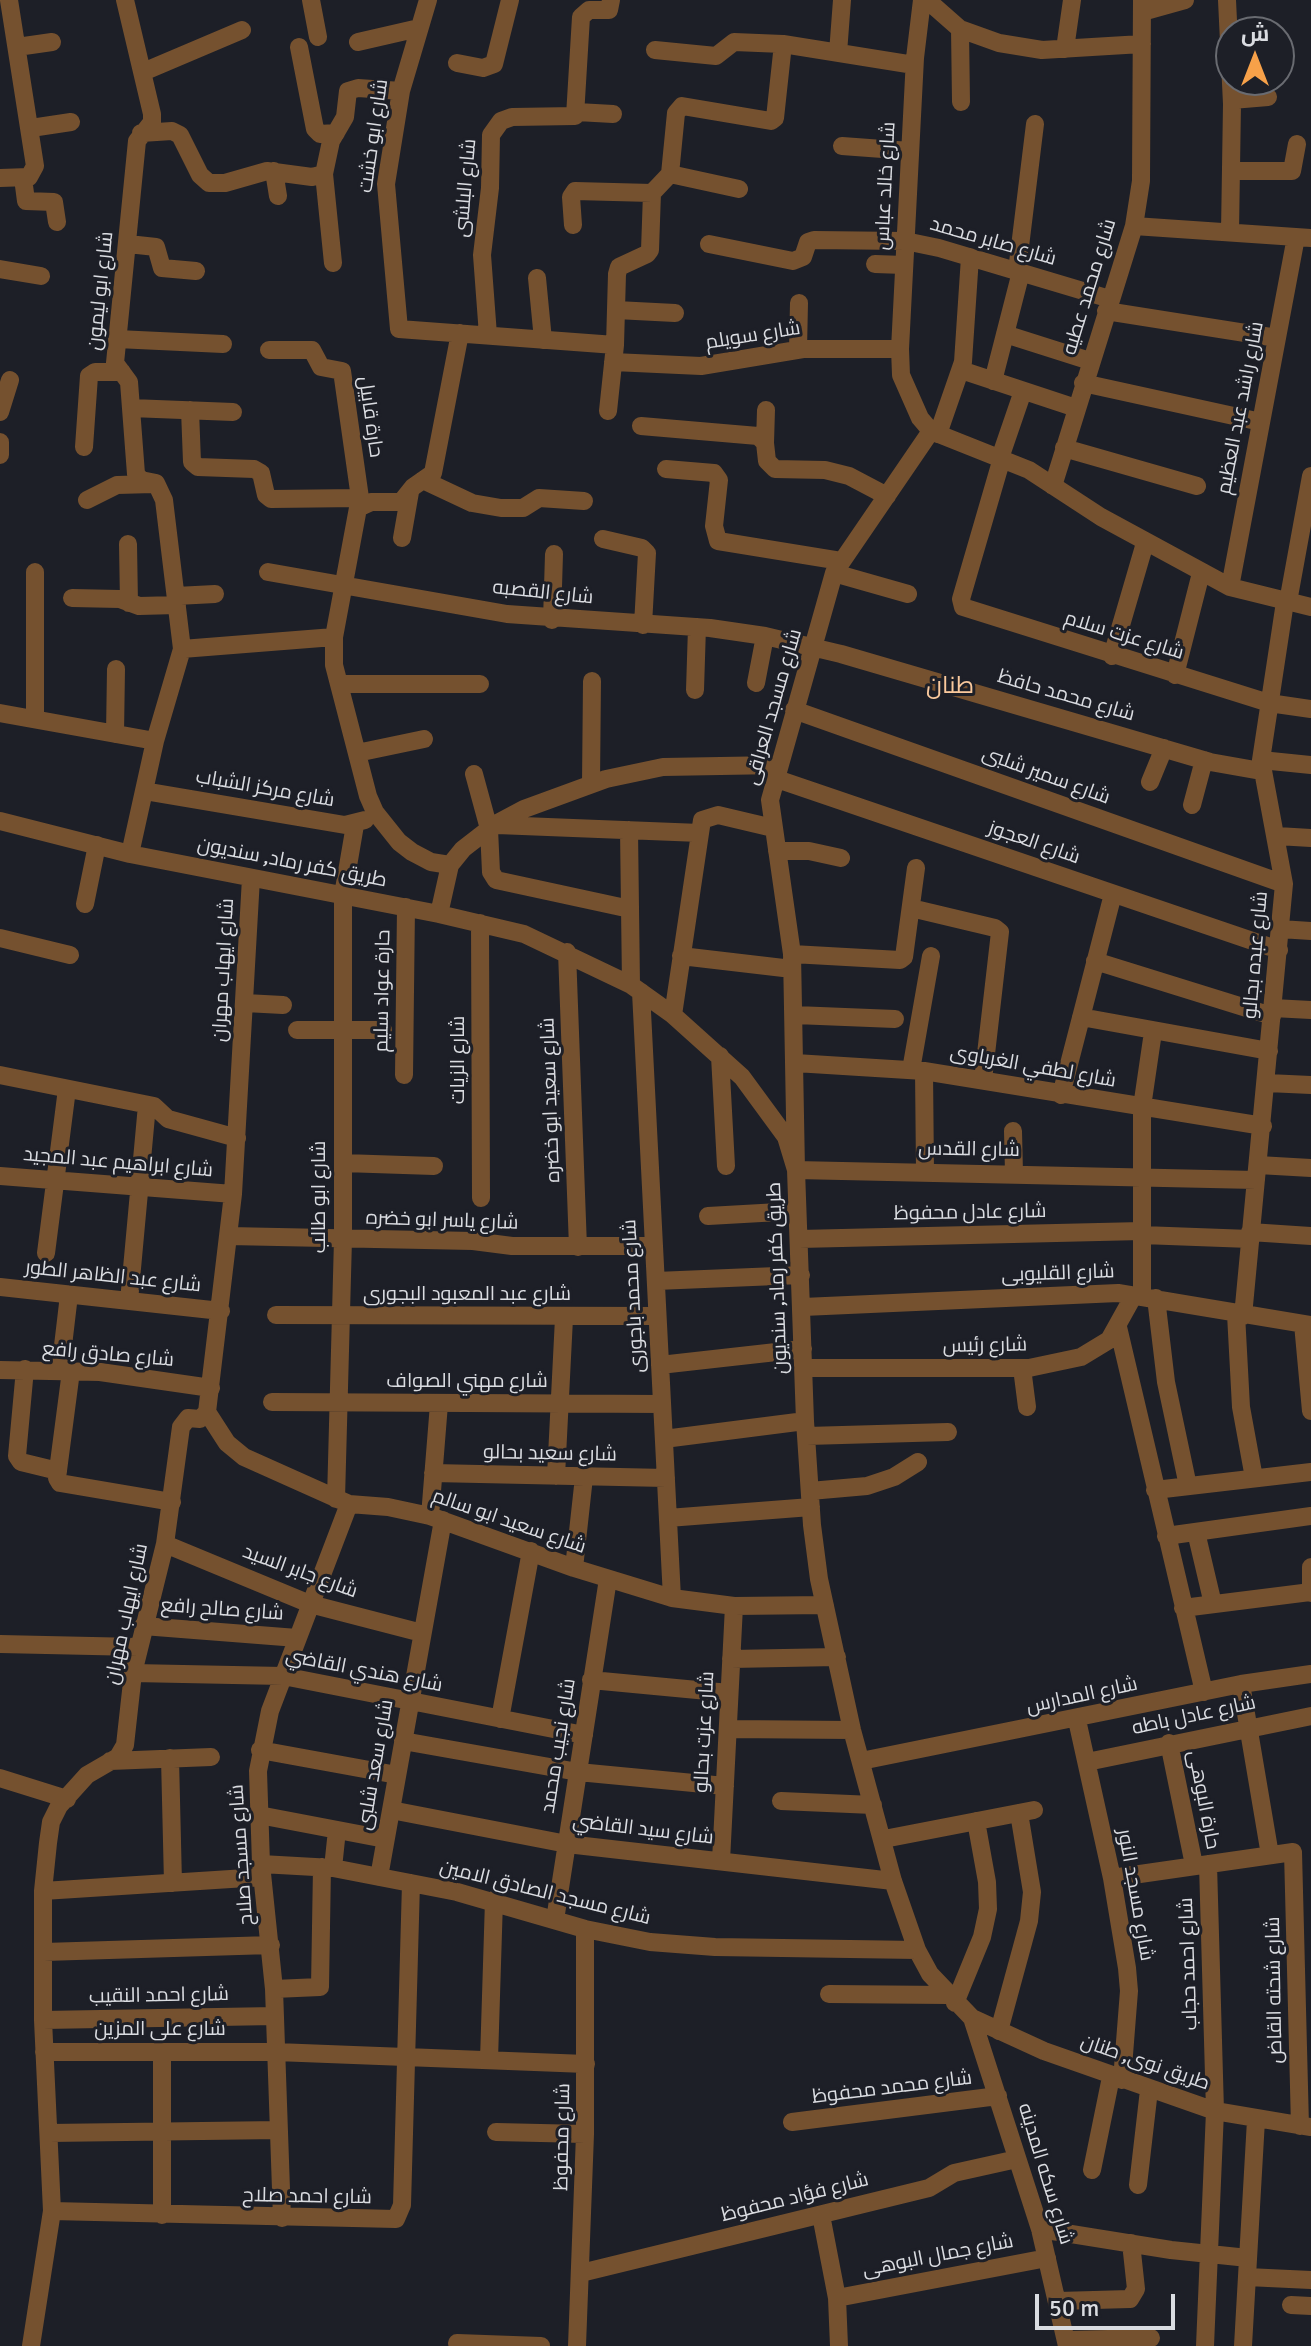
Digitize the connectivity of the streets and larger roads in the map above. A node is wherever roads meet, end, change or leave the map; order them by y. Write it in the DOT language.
graph roads {
  1 [pos="9,0"];
  2 [pos="125,0"];
  3 [pos="311,0"];
  4 [pos="428,0"];
  5 [pos="510,0"];
  6 [pos="611,0"];
  7 [pos="842,0"];
  8 [pos="1072,0"];
  9 [pos="1185,0"];
  10 [pos="1227,0"];
  11 [pos="930,2"];
  12 [pos="1142,6"];
  13 [pos="419,28"];
  14 [pos="960,29"];
  15 [pos="242,30"];
  16 [pos="318,37"];
  17 [pos="52,42"];
  18 [pos="358,42"];
  19 [pos="783,44"];
  20 [pos="1142,44"];
  21 [pos="17,47"];
  22 [pos="299,47"];
  23 [pos="1065,49"];
  24 [pos="655,50"];
  25 [pos="838,53"];
  26 [pos="457,63"];
  27 [pos="914,65"];
  28 [pos="143,72"];
  29 [pos="401,91"];
  30 [pos="1268,97"];
  31 [pos="1232,100"];
  32 [pos="961,102"];
  33 [pos="577,112"];
  34 [pos="613,114"];
  35 [pos="71,122"];
  36 [pos="1035,124"];
  37 [pos="31,128"];
  38 [pos="141,133"];
  39 [pos="336,133"];
  40 [pos="1297,144"];
  41 [pos="842,146"];
  42 [pos="910,151"];
  43 [pos="274,171"];
  44 [pos="1231,171"];
  45 [pos="324,174"];
  46 [pos="670,174"];
  47 [pos="0,178"];
  48 [pos="23,178"];
  49 [pos="739,189"];
  50 [pos="652,193"];
  51 [pos="278,196"];
  52 [pos="57,222"];
  53 [pos="573,225"];
  54 [pos="1134,226"];
  55 [pos="1230,232"];
  56 [pos="1304,238"];
  57 [pos="905,241"];
  58 [pos="128,244"];
  59 [pos="709,244"];
  60 [pos="970,257"];
  61 [pos="333,263"];
  62 [pos="875,264"];
  63 [pos="904,265"];
  64 [pos="0,269"];
  65 [pos="196,271"];
  66 [pos="1019,272"];
  67 [pos="41,276"];
  68 [pos="537,278"];
  69 [pos="799,303"];
  70 [pos="1108,305"];
  71 [pos="616,310"];
  72 [pos="675,313"];
  73 [pos="399,329"];
  74 [pos="460,333"];
  75 [pos="1005,334"];
  76 [pos="488,335"];
  77 [pos="1277,338"];
  78 [pos="117,339"];
  79 [pos="543,340"];
  80 [pos="223,344"];
  81 [pos="900,349"];
  82 [pos="269,350"];
  83 [pos="798,350"];
  84 [pos="614,354"];
  85 [pos="1090,361"];
  86 [pos="961,370"];
  87 [pos="122,372"];
  88 [pos="10,380"];
  89 [pos="993,381"];
  90 [pos="1083,383"];
  91 [pos="1023,391"];
  92 [pos="131,408"];
  93 [pos="1076,408"];
  94 [pos="190,410"];
  95 [pos="766,410"];
  96 [pos="608,411"];
  97 [pos="0,412"];
  98 [pos="233,412"];
  99 [pos="1261,422"];
  100 [pos="641,426"];
  101 [pos="934,432"];
  102 [pos="0,442"];
  103 [pos="765,443"];
  104 [pos="84,447"];
  105 [pos="1064,448"];
  106 [pos="0,455"];
  107 [pos="1001,458"];
  108 [pos="666,469"];
  109 [pos="1311,476"];
  110 [pos="156,483"];
  111 [pos="416,486"];
  112 [pos="1053,486"];
  113 [pos="1197,486"];
  114 [pos="887,496"];
  115 [pos="87,500"];
  116 [pos="360,501"];
  117 [pos="584,501"];
  118 [pos="402,538"];
  119 [pos="603,539"];
  120 [pos="1145,543"];
  121 [pos="128,544"];
  122 [pos="554,554"];
  123 [pos="838,567"];
  124 [pos="35,572"];
  125 [pos="268,572"];
  126 [pos="1201,573"];
  127 [pos="343,583"];
  128 [pos="1230,587"];
  129 [pos="215,594"];
  130 [pos="908,594"];
  131 [pos="72,598"];
  132 [pos="176,601"];
  133 [pos="1286,602"];
  134 [pos="129,603"];
  135 [pos="1311,607"];
  136 [pos="552,620"];
  137 [pos="643,625"];
  138 [pos="697,627"];
  139 [pos="765,636"];
  140 [pos="334,637"];
  141 [pos="814,648"];
  142 [pos="182,649"];
  143 [pos="1112,656"];
  144 [pos="116,669"];
  145 [pos="1175,675"];
  146 [pos="592,681"];
  147 [pos="756,683"];
  148 [pos="339,684"];
  149 [pos="480,684"];
  150 [pos="695,690"];
  151 [pos="1269,703"];
  152 [pos="1311,709"];
  153 [pos="794,710"];
  154 [pos="0,713"];
  155 [pos="35,719"];
  156 [pos="115,734"];
  157 [pos="424,739"];
  158 [pos="155,741"];
  159 [pos="1164,748"];
  160 [pos="357,753"];
  161 [pos="1204,760"];
  162 [pos="1261,765"];
  163 [pos="1311,765"];
  164 [pos="776,771"];
  165 [pos="474,774"];
  166 [pos="1150,782"];
  167 [pos="591,783"];
  168 [pos="144,791"];
  169 [pos="1192,805"];
  170 [pos="375,812"];
  171 [pos="0,821"];
  172 [pos="355,825"];
  173 [pos="491,827"];
  174 [pos="773,828"];
  175 [pos="629,830"];
  176 [pos="700,833"];
  177 [pos="1277,836"];
  178 [pos="1311,838"];
  179 [pos="97,845"];
  180 [pos="777,851"];
  181 [pos="130,854"];
  182 [pos="841,858"];
  183 [pos="450,865"];
  184 [pos="916,868"];
  185 [pos="251,878"];
  186 [pos="1284,884"];
  187 [pos="1113,894"];
  188 [pos="343,895"];
  189 [pos="85,904"];
  190 [pos="406,907"];
  191 [pos="911,908"];
  192 [pos="630,909"];
  193 [pos="439,914"];
  194 [pos="480,923"];
  195 [pos="1280,929"];
  196 [pos="1311,931"];
  197 [pos="0,938"];
  198 [pos="1279,950"];
  199 [pos="567,952"];
  200 [pos="70,955"];
  201 [pos="681,956"];
  202 [pos="931,956"];
  203 [pos="1095,961"];
  204 [pos="792,962"];
  205 [pos="636,988"];
  206 [pos="245,1003"];
  207 [pos="283,1005"];
  208 [pos="1311,1010"];
  209 [pos="1272,1012"];
  210 [pos="673,1015"];
  211 [pos="795,1015"];
  212 [pos="1081,1017"];
  213 [pos="895,1019"];
  214 [pos="297,1030"];
  215 [pos="343,1030"];
  216 [pos="383,1030"];
  217 [pos="1153,1032"];
  218 [pos="1269,1051"];
  219 [pos="720,1056"];
  220 [pos="795,1063"];
  221 [pos="918,1070"];
  222 [pos="0,1075"];
  223 [pos="404,1075"];
  224 [pos="983,1080"];
  225 [pos="1267,1083"];
  226 [pos="1311,1085"];
  227 [pos="67,1089"];
  228 [pos="1061,1095"];
  229 [pos="147,1105"];
  230 [pos="1142,1107"];
  231 [pos="1263,1126"];
  232 [pos="1013,1131"];
  233 [pos="237,1138"];
  234 [pos="343,1163"];
  235 [pos="434,1166"];
  236 [pos="726,1166"];
  237 [pos="1311,1168"];
  238 [pos="796,1170"];
  239 [pos="925,1171"];
  240 [pos="1257,1172"];
  241 [pos="1014,1173"];
  242 [pos="1142,1175"];
  243 [pos="0,1176"];
  244 [pos="56,1180"];
  245 [pos="140,1187"];
  246 [pos="233,1194"];
  247 [pos="481,1198"];
  248 [pos="797,1211"];
  249 [pos="708,1216"];
  250 [pos="1142,1233"];
  251 [pos="1250,1235"];
  252 [pos="229,1236"];
  253 [pos="1311,1236"];
  254 [pos="343,1239"];
  255 [pos="799,1239"];
  256 [pos="653,1246"];
  257 [pos="578,1247"];
  258 [pos="46,1253"];
  259 [pos="801,1275"];
  260 [pos="656,1281"];
  261 [pos="0,1287"];
  262 [pos="69,1295"];
  263 [pos="1144,1296"];
  264 [pos="129,1301"];
  265 [pos="803,1307"];
  266 [pos="221,1311"];
  267 [pos="276,1315"];
  268 [pos="1239,1315"];
  269 [pos="341,1316"];
  270 [pos="657,1316"];
  271 [pos="564,1318"];
  272 [pos="1307,1324"];
  273 [pos="1118,1327"];
  274 [pos="804,1358"];
  275 [pos="660,1365"];
  276 [pos="1022,1368"];
  277 [pos="25,1369"];
  278 [pos="0,1370"];
  279 [pos="66,1371"];
  280 [pos="211,1388"];
  281 [pos="272,1402"];
  282 [pos="338,1402"];
  283 [pos="439,1404"];
  284 [pos="559,1404"];
  285 [pos="662,1404"];
  286 [pos="1027,1407"];
  287 [pos="1311,1411"];
  288 [pos="207,1412"];
  289 [pos="806,1428"];
  290 [pos="948,1432"];
  291 [pos="664,1439"];
  292 [pos="918,1462"];
  293 [pos="1311,1472"];
  294 [pos="433,1473"];
  295 [pos="57,1474"];
  296 [pos="556,1476"];
  297 [pos="584,1477"];
  298 [pos="666,1478"];
  299 [pos="1254,1478"];
  300 [pos="1188,1486"];
  301 [pos="1155,1490"];
  302 [pos="810,1499"];
  303 [pos="342,1501"];
  304 [pos="172,1502"];
  305 [pos="1311,1516"];
  306 [pos="436,1518"];
  307 [pos="668,1518"];
  308 [pos="1196,1532"];
  309 [pos="1166,1536"];
  310 [pos="165,1544"];
  311 [pos="531,1551"];
  312 [pos="1311,1567"];
  313 [pos="574,1568"];
  314 [pos="608,1579"];
  315 [pos="1311,1592"];
  316 [pos="672,1598"];
  317 [pos="310,1604"];
  318 [pos="1213,1604"];
  319 [pos="825,1605"];
  320 [pos="734,1606"];
  321 [pos="1183,1608"];
  322 [pos="143,1626"];
  323 [pos="422,1633"];
  324 [pos="297,1638"];
  325 [pos="0,1644"];
  326 [pos="138,1647"];
  327 [pos="837,1657"];
  328 [pos="731,1659"];
  329 [pos="133,1673"];
  330 [pos="1311,1674"];
  331 [pos="283,1676"];
  332 [pos="591,1680"];
  333 [pos="1241,1684"];
  334 [pos="1204,1692"];
  335 [pos="729,1693"];
  336 [pos="410,1701"];
  337 [pos="1311,1716"];
  338 [pos="500,1719"];
  339 [pos="1077,1720"];
  340 [pos="1247,1727"];
  341 [pos="728,1729"];
  342 [pos="852,1730"];
  343 [pos="584,1735"];
  344 [pos="403,1741"];
  345 [pos="1169,1743"];
  346 [pos="260,1750"];
  347 [pos="211,1757"];
  348 [pos="170,1758"];
  349 [pos="110,1761"];
  350 [pos="861,1761"];
  351 [pos="1087,1762"];
  352 [pos="578,1772"];
  353 [pos="397,1775"];
  354 [pos="0,1778"];
  355 [pos="725,1786"];
  356 [pos="67,1799"];
  357 [pos="781,1801"];
  358 [pos="873,1805"];
  359 [pos="391,1810"];
  360 [pos="259,1815"];
  361 [pos="976,1821"];
  362 [pos="337,1830"];
  363 [pos="385,1839"];
  364 [pos="884,1839"];
  365 [pos="567,1844"];
  366 [pos="1270,1855"];
  367 [pos="721,1861"];
  368 [pos="1201,1864"];
  369 [pos="327,1868"];
  370 [pos="262,1870"];
  371 [pos="379,1877"];
  372 [pos="1112,1878"];
  373 [pos="893,1881"];
  374 [pos="173,1883"];
  375 [pos="411,1883"];
  376 [pos="43,1891"];
  377 [pos="494,1900"];
  378 [pos="1304,1918"];
  379 [pos="555,1920"];
  380 [pos="585,1929"];
  381 [pos="271,1945"];
  382 [pos="917,1950"];
  383 [pos="44,1952"];
  384 [pos="274,1989"];
  385 [pos="829,1994"];
  386 [pos="952,1999"];
  387 [pos="275,2016"];
  388 [pos="972,2018"];
  389 [pos="43,2020"];
  390 [pos="1304,2022"];
  391 [pos="999,2031"];
  392 [pos="44,2052"];
  393 [pos="162,2052"];
  394 [pos="276,2052"];
  395 [pos="405,2057"];
  396 [pos="489,2060"];
  397 [pos="586,2064"];
  398 [pos="1116,2078"];
  399 [pos="1149,2090"];
  400 [pos="998,2096"];
  401 [pos="1215,2111"];
  402 [pos="1256,2120"];
  403 [pos="792,2122"];
  404 [pos="1305,2127"];
  405 [pos="279,2130"];
  406 [pos="162,2131"];
  407 [pos="496,2132"];
  408 [pos="49,2133"];
  409 [pos="585,2134"];
  410 [pos="1017,2159"];
  411 [pos="1092,2170"];
  412 [pos="1138,2185"];
  413 [pos="52,2211"];
  414 [pos="162,2215"];
  415 [pos="821,2215"];
  416 [pos="282,2218"];
  417 [pos="1040,2229"];
  418 [pos="1131,2243"];
  419 [pos="1209,2254"];
  420 [pos="1047,2258"];
  421 [pos="1248,2268"];
  422 [pos="581,2273"];
  423 [pos="1311,2280"];
  424 [pos="837,2298"];
  425 [pos="1058,2301"];
  426 [pos="1291,2305"];
  427 [pos="1311,2306"];
  428 [pos="1151,2338"];
  429 [pos="457,2343"];
  430 [pos="1067,2343"];
  431 [pos="31,2346"];
  432 [pos="541,2346"];
  433 [pos="577,2346"];
  434 [pos="839,2346"];
  435 [pos="1205,2346"];
  436 [pos="1243,2346"];
  1 -- 21 [label="street"];
  2 -- 28 [label="street, شارع ابو ليمون"];
  3 -- 16 [label="street"];
  4 -- 13 [label="street, شارع ابو خشت"];
  5 -- 26 [label="street"];
  6 -- 33 [label="street"];
  7 -- 25 [label="street"];
  8 -- 23 [label="street"];
  9 -- 12 [label="street"];
  10 -- 31 [label="street"];
  11 -- 14 [label="street"];
  11 -- 27 [label="street, شارع خالد عباس"];
  12 -- 20 [label="street, شارع محمد عطيه"];
  13 -- 18 [label="street"];
  13 -- 29 [label="street, شارع ابو خشت"];
  14 -- 23 [label="street"];
  14 -- 32 [label="street"];
  15 -- 28 [label="street"];
  17 -- 21 [label="street"];
  19 -- 24 [label="street"];
  19 -- 25 [label="street"];
  19 -- 46 [label="street"];
  20 -- 23 [label="street"];
  20 -- 54 [label="street, شارع محمد عطيه"];
  21 -- 37 [label="street"];
  22 -- 39 [label="street"];
  25 -- 27 [label="street"];
  27 -- 42 [label="street, شارع خالد عباس"];
  28 -- 38 [label="street, شارع ابو ليمون"];
  29 -- 39 [label="street"];
  29 -- 73 [label="street, شارع ابو خشت"];
  30 -- 31 [label="street"];
  31 -- 44 [label="street"];
  33 -- 34 [label="street"];
  33 -- 76 [label="street, شارع البلشى"];
  35 -- 37 [label="street"];
  36 -- 66 [label="street"];
  37 -- 48 [label="street"];
  38 -- 43 [label="street"];
  38 -- 58 [label="street, شارع ابو ليمون"];
  39 -- 45 [label="street"];
  40 -- 44 [label="street"];
  41 -- 42 [label="street"];
  42 -- 57 [label="street, شارع خالد عباس"];
  43 -- 45 [label="street"];
  43 -- 51 [label="street"];
  44 -- 55 [label="street"];
  45 -- 61 [label="street"];
  46 -- 49 [label="street"];
  46 -- 50 [label="street"];
  47 -- 48 [label="street"];
  48 -- 52 [label="street"];
  50 -- 53 [label="street"];
  50 -- 71 [label="street"];
  54 -- 55 [label="street"];
  54 -- 70 [label="street, شارع محمد عطيه"];
  55 -- 56 [label="street"];
  56 -- 77 [label="street, شارع راشد عبد العظيم"];
  57 -- 59 [label="street, شارع صابر محمد"];
  57 -- 60 [label="street, شارع صابر محمد"];
  57 -- 63 [label="street, شارع خالد عباس"];
  58 -- 65 [label="street"];
  58 -- 78 [label="street, شارع ابو ليمون"];
  60 -- 66 [label="street, شارع صابر محمد"];
  60 -- 86 [label="street, شارع مسجد العراقى"];
  62 -- 63 [label="street"];
  63 -- 81 [label="street, شارع خالد عباس"];
  64 -- 67 [label="street"];
  66 -- 70 [label="street, شارع صابر محمد"];
  66 -- 75 [label="street"];
  68 -- 79 [label="street"];
  69 -- 83 [label="street"];
  70 -- 77 [label="street, شارع صابر محمد"];
  70 -- 85 [label="street, شارع محمد عطيه"];
  71 -- 72 [label="street"];
  71 -- 84 [label="street"];
  73 -- 74 [label="street, شارع سويلم"];
  74 -- 76 [label="street, شارع سويلم"];
  74 -- 111 [label="street"];
  75 -- 85 [label="street"];
  75 -- 89 [label="street"];
  76 -- 79 [label="street, شارع سويلم"];
  77 -- 99 [label="street, شارع راشد عبد العظيم"];
  78 -- 80 [label="street"];
  78 -- 87 [label="street, شارع ابو ليمون"];
  79 -- 84 [label="street, شارع سويلم"];
  81 -- 83 [label="street, شارع سويلم"];
  81 -- 101 [label="street, شارع خالد عباس"];
  82 -- 116 [label="street, حارة قابيل"];
  83 -- 84 [label="street, شارع سويلم"];
  84 -- 96 [label="street"];
  85 -- 90 [label="street, شارع محمد عطيه"];
  86 -- 89 [label="street"];
  86 -- 101 [label="street, شارع مسجد العراقى"];
  87 -- 92 [label="street, شارع ابو ليمون"];
  87 -- 104 [label="street"];
  88 -- 97 [label="street"];
  89 -- 91 [label="street"];
  90 -- 93 [label="street, شارع محمد عطيه"];
  90 -- 99 [label="street"];
  91 -- 93 [label="street"];
  91 -- 107 [label="street"];
  92 -- 94 [label="street"];
  92 -- 110 [label="street, شارع ابو ليمون"];
  93 -- 105 [label="street, شارع محمد عطيه"];
  94 -- 98 [label="street"];
  94 -- 116 [label="street"];
  95 -- 103 [label="street"];
  99 -- 128 [label="street, شارع راشد عبد العظيم"];
  100 -- 103 [label="street"];
  101 -- 107 [label="street"];
  101 -- 114 [label="street, شارع مسجد العراقى"];
  102 -- 106 [label="street"];
  103 -- 114 [label="street"];
  105 -- 112 [label="street, شارع محمد عطيه"];
  105 -- 113 [label="street"];
  107 -- 112 [label="street"];
  107 -- 143 [label="street, شارع عزت سلام"];
  108 -- 123 [label="street"];
  109 -- 133 [label="street, شارع عبده بجالو"];
  110 -- 115 [label="street"];
  110 -- 132 [label="street, شارع ابو ليمون"];
  111 -- 116 [label="street"];
  111 -- 117 [label="street"];
  111 -- 118 [label="street"];
  112 -- 120 [label="street"];
  114 -- 123 [label="street, شارع مسجد العراقى"];
  116 -- 127 [label="street"];
  119 -- 137 [label="street"];
  120 -- 126 [label="street"];
  120 -- 143 [label="street"];
  121 -- 134 [label="street"];
  122 -- 136 [label="street"];
  123 -- 130 [label="street"];
  123 -- 141 [label="street, شارع مسجد العراقى"];
  124 -- 155 [label="street"];
  125 -- 127 [label="street, شارع القصبه"];
  126 -- 128 [label="street"];
  126 -- 145 [label="street"];
  127 -- 136 [label="street, شارع القصبه"];
  127 -- 140 [label="street"];
  128 -- 133 [label="street"];
  129 -- 132 [label="street"];
  131 -- 134 [label="street"];
  132 -- 134 [label="street"];
  132 -- 142 [label="street, شارع ابو ليمون"];
  133 -- 135 [label="street"];
  133 -- 151 [label="street, شارع عبده بجالو"];
  136 -- 137 [label="street, شارع القصبه"];
  137 -- 138 [label="street, شارع القصبه"];
  138 -- 139 [label="street, شارع القصبه"];
  138 -- 150 [label="street"];
  139 -- 141 [label="street, شارع القصبه"];
  139 -- 147 [label="street"];
  140 -- 142 [label="street"];
  140 -- 148 [label="street"];
  141 -- 153 [label="street, شارع مسجد العراقى"];
  141 -- 159 [label="street, شارع محمد حافظ"];
  142 -- 158 [label="street, شارع ابو ليمون"];
  143 -- 145 [label="street, شارع عزت سلام"];
  144 -- 156 [label="street"];
  145 -- 151 [label="street, شارع عزت سلام"];
  146 -- 167 [label="street"];
  148 -- 149 [label="street"];
  148 -- 160 [label="street"];
  151 -- 152 [label="street, شارع عزت سلام"];
  151 -- 162 [label="street, شارع عبده بجالو"];
  153 -- 164 [label="street, شارع مسجد العراقى"];
  153 -- 186 [label="street, شارع سمير شلبى"];
  154 -- 155 [label="street"];
  155 -- 156 [label="street"];
  156 -- 158 [label="street"];
  157 -- 160 [label="street"];
  158 -- 168 [label="street, شارع ابو ليمون"];
  159 -- 161 [label="street, شارع محمد حافظ"];
  159 -- 166 [label="street"];
  160 -- 170 [label="street"];
  161 -- 162 [label="street, شارع محمد حافظ"];
  161 -- 169 [label="street"];
  162 -- 163 [label="street, شارع محمد حافظ"];
  162 -- 177 [label="street, شارع عبده بجالو"];
  164 -- 167 [label="street, شارع العجوز"];
  164 -- 174 [label="street, شارع مسجد العراقى"];
  164 -- 187 [label="street, شارع العجوز"];
  165 -- 173 [label="street"];
  167 -- 173 [label="street, شارع العجوز"];
  168 -- 172 [label="street, شارع مركز الشباب"];
  168 -- 181 [label="street, شارع ابو ليمون"];
  170 -- 172 [label="street, شارع مركز الشباب"];
  170 -- 183 [label="street"];
  171 -- 179 [label="street, طريق كفر رماد, سنديون"];
  172 -- 188 [label="street, شارع ابو طالب"];
  173 -- 175 [label="street"];
  173 -- 183 [label="street, شارع العجوز"];
  173 -- 192 [label="street"];
  174 -- 176 [label="street"];
  174 -- 180 [label="street, شارع مسجد العراقى"];
  175 -- 176 [label="street"];
  175 -- 192 [label="street, شارع محمد باجورى"];
  176 -- 201 [label="street"];
  177 -- 178 [label="street"];
  177 -- 186 [label="street, شارع عبده بجالو"];
  179 -- 181 [label="street, طريق كفر رماد, سنديون"];
  179 -- 189 [label="street"];
  180 -- 182 [label="street"];
  180 -- 204 [label="street, شارع مسجد العراقى"];
  181 -- 185 [label="street, طريق كفر رماد, سنديون"];
  183 -- 193 [label="street"];
  184 -- 191 [label="street"];
  185 -- 188 [label="street, طريق كفر رماد, سنديون"];
  185 -- 206 [label="street, شارع ايهاب مهران"];
  186 -- 195 [label="street, شارع عبده بجالو"];
  187 -- 198 [label="street, شارع العجوز"];
  187 -- 203 [label="street"];
  188 -- 190 [label="street, طريق كفر رماد, سنديون"];
  188 -- 215 [label="street, شارع ابو طالب"];
  190 -- 193 [label="street, طريق كفر رماد, سنديون"];
  190 -- 223 [label="street, حارة عواد سليم"];
  191 -- 204 [label="street"];
  191 -- 224 [label="street"];
  192 -- 205 [label="street, شارع محمد باجورى"];
  193 -- 194 [label="street, طريق كفر رماد, سنديون"];
  194 -- 199 [label="street, طريق كفر رماد, سنديون"];
  194 -- 247 [label="street, شارع الزيات"];
  195 -- 196 [label="street"];
  195 -- 198 [label="street, شارع عبده بجالو"];
  197 -- 200 [label="street"];
  198 -- 209 [label="street, شارع عبده بجالو"];
  199 -- 205 [label="street, طريق كفر رماد, سنديون"];
  199 -- 257 [label="street, شارع سعيد ابو خضره"];
  201 -- 204 [label="street"];
  201 -- 210 [label="street"];
  202 -- 221 [label="street"];
  203 -- 209 [label="street"];
  203 -- 212 [label="street"];
  204 -- 211 [label="street, شارع مسجد العراقى"];
  205 -- 210 [label="street, طريق كفر رماد, سنديون"];
  205 -- 256 [label="street, شارع محمد باجورى"];
  206 -- 207 [label="street"];
  206 -- 233 [label="street, شارع ايهاب مهران"];
  208 -- 209 [label="street"];
  209 -- 218 [label="street, شارع عبده بجالو"];
  210 -- 219 [label="street, طريق كفر رماد, سنديون"];
  211 -- 213 [label="street"];
  211 -- 220 [label="street, شارع مسجد العراقى"];
  212 -- 217 [label="street"];
  212 -- 228 [label="street"];
  214 -- 215 [label="street"];
  215 -- 216 [label="street"];
  215 -- 234 [label="street, شارع ابو طالب"];
  217 -- 218 [label="street"];
  217 -- 230 [label="street"];
  218 -- 225 [label="street, شارع عبده بجالو"];
  219 -- 236 [label="street"];
  219 -- 238 [label="street, طريق كفر رماد, سنديون"];
  220 -- 221 [label="street, شارع لطفي الغرباوى"];
  220 -- 238 [label="street, شارع مسجد العراقى"];
  221 -- 224 [label="street, شارع لطفي الغرباوى"];
  221 -- 239 [label="street"];
  222 -- 227 [label="street"];
  224 -- 228 [label="street, شارع لطفي الغرباوى"];
  225 -- 226 [label="street"];
  225 -- 231 [label="street, شارع عبده بجالو"];
  227 -- 229 [label="street"];
  227 -- 244 [label="street"];
  228 -- 230 [label="street, شارع لطفي الغرباوى"];
  229 -- 233 [label="street"];
  229 -- 245 [label="street"];
  230 -- 231 [label="street, شارع لطفي الغرباوى"];
  230 -- 242 [label="street"];
  231 -- 240 [label="street, شارع عبده بجالو"];
  232 -- 241 [label="street"];
  233 -- 246 [label="street, شارع ايهاب مهران"];
  234 -- 235 [label="street"];
  234 -- 254 [label="street, شارع ابو طالب"];
  237 -- 240 [label="street, شارع القدس"];
  238 -- 239 [label="street, شارع القدس"];
  238 -- 248 [label="street, طريق كفر رماد, سنديون"];
  239 -- 241 [label="street, شارع القدس"];
  240 -- 242 [label="street, شارع القدس"];
  240 -- 251 [label="street, شارع عبده بجالو"];
  241 -- 242 [label="street, شارع القدس"];
  242 -- 250 [label="street"];
  243 -- 244 [label="street, شارع ابراهيم عبد المجيد"];
  244 -- 245 [label="street, شارع ابراهيم عبد المجيد"];
  244 -- 258 [label="street"];
  245 -- 246 [label="street, شارع ابراهيم عبد المجيد"];
  245 -- 264 [label="street"];
  246 -- 252 [label="street, شارع ايهاب مهران"];
  248 -- 249 [label="street"];
  248 -- 255 [label="street, طريق كفر رماد, سنديون"];
  250 -- 251 [label="street, شارع عادل محفوظ"];
  250 -- 255 [label="street, شارع عادل محفوظ"];
  250 -- 263 [label="street"];
  251 -- 253 [label="street, شارع عادل محفوظ"];
  251 -- 268 [label="street, شارع عبده بجالو"];
  252 -- 254 [label="street, شارع ياسر ابو خضره"];
  252 -- 266 [label="street, شارع ايهاب مهران"];
  254 -- 257 [label="street, شارع ياسر ابو خضره"];
  254 -- 269 [label="street, شارع ابو طالب"];
  255 -- 259 [label="street, طريق كفر رماد, سنديون"];
  256 -- 257 [label="street, شارع ياسر ابو خضره"];
  256 -- 260 [label="street, شارع محمد باجورى"];
  259 -- 260 [label="street"];
  259 -- 265 [label="street, طريق كفر رماد, سنديون"];
  260 -- 270 [label="street, شارع محمد باجورى"];
  261 -- 262 [label="street, شارع عبد الظاهر الطور"];
  262 -- 264 [label="street, شارع عبد الظاهر الطور"];
  262 -- 279 [label="street"];
  263 -- 265 [label="street, شارع القليوبى"];
  263 -- 268 [label="street, شارع القليوبى"];
  263 -- 273 [label="street, شارع رئيس"];
  263 -- 300 [label="street"];
  264 -- 266 [label="street, شارع عبد الظاهر الطور"];
  265 -- 274 [label="street, طريق كفر رماد, سنديون"];
  266 -- 280 [label="street, شارع ايهاب مهران"];
  267 -- 269 [label="street, شارع عبد المعبود البجورى"];
  268 -- 272 [label="street, شارع القليوبى"];
  268 -- 299 [label="street, شارع عبده بجالو"];
  269 -- 271 [label="street, شارع عبد المعبود البجورى"];
  269 -- 282 [label="street, شارع ابو طالب"];
  270 -- 271 [label="street, شارع عبد المعبود البجورى"];
  270 -- 275 [label="street, شارع محمد باجورى"];
  271 -- 284 [label="street"];
  272 -- 287 [label="street"];
  273 -- 276 [label="street, شارع رئيس"];
  273 -- 301 [label="street"];
  274 -- 275 [label="street"];
  274 -- 276 [label="street, شارع رئيس"];
  274 -- 289 [label="street, طريق كفر رماد, سنديون"];
  275 -- 285 [label="street, شارع محمد باجورى"];
  276 -- 286 [label="street"];
  277 -- 278 [label="street, شارع صادق رافع"];
  277 -- 279 [label="street, شارع صادق رافع"];
  277 -- 295 [label="street"];
  279 -- 280 [label="street, شارع صادق رافع"];
  279 -- 295 [label="street"];
  280 -- 288 [label="street, شارع ايهاب مهران"];
  281 -- 282 [label="street, شارع مهني الصواف"];
  282 -- 283 [label="street, شارع مهني الصواف"];
  282 -- 303 [label="street, شارع ابو طالب"];
  283 -- 284 [label="street, شارع مهني الصواف"];
  283 -- 294 [label="street, شارع سعد شلبى"];
  284 -- 285 [label="street, شارع مهني الصواف"];
  284 -- 296 [label="street"];
  285 -- 291 [label="street, شارع محمد باجورى"];
  288 -- 303 [label="street, شارع سعيد ابو سالم"];
  288 -- 304 [label="street, شارع ايهاب مهران"];
  289 -- 290 [label="street"];
  289 -- 291 [label="street"];
  289 -- 302 [label="street, طريق كفر رماد, سنديون"];
  291 -- 298 [label="street, شارع محمد باجورى"];
  292 -- 302 [label="street"];
  293 -- 299 [label="street"];
  294 -- 296 [label="street, شارع سعيد بحالو"];
  294 -- 306 [label="street, شارع سعد شلبى"];
  295 -- 304 [label="street"];
  296 -- 297 [label="street, شارع سعيد بحالو"];
  297 -- 298 [label="street, شارع سعيد بحالو"];
  297 -- 313 [label="street"];
  298 -- 307 [label="street, شارع محمد باجورى"];
  299 -- 300 [label="street"];
  300 -- 301 [label="street"];
  301 -- 309 [label="street"];
  302 -- 307 [label="street"];
  302 -- 319 [label="street, طريق كفر رماد, سنديون"];
  303 -- 306 [label="street, شارع سعيد ابو سالم"];
  303 -- 317 [label="street, شارع مسجد صلاح"];
  304 -- 310 [label="street, شارع ايهاب مهران"];
  305 -- 308 [label="street"];
  306 -- 311 [label="street, شارع سعيد ابو سالم"];
  306 -- 323 [label="street, شارع سعد شلبى"];
  307 -- 316 [label="street, شارع محمد باجورى"];
  308 -- 309 [label="street"];
  308 -- 318 [label="street"];
  309 -- 321 [label="street"];
  310 -- 317 [label="street, شارع جابر السيد"];
  310 -- 322 [label="street, شارع ايهاب مهران"];
  311 -- 313 [label="street, شارع سعيد ابو سالم"];
  311 -- 338 [label="street"];
  312 -- 315 [label="street"];
  313 -- 314 [label="street, شارع سعيد ابو سالم"];
  314 -- 316 [label="street, شارع سعيد ابو سالم"];
  314 -- 332 [label="street, شارع نجيب محمد"];
  315 -- 318 [label="street"];
  316 -- 320 [label="street, شارع سعيد ابو سالم"];
  317 -- 323 [label="street, شارع جابر السيد"];
  317 -- 324 [label="street, شارع مسجد صلاح"];
  318 -- 321 [label="street"];
  319 -- 320 [label="street, شارع سعيد ابو سالم"];
  319 -- 327 [label="street, طريق كفر رماد, سنديون"];
  320 -- 328 [label="street, شارع عزت بحالو"];
  321 -- 334 [label="street"];
  322 -- 324 [label="street, شارع صالح رافع"];
  322 -- 326 [label="street, شارع ايهاب مهران"];
  323 -- 336 [label="street, شارع سعد شلبى"];
  324 -- 331 [label="street, شارع مسجد صلاح"];
  325 -- 326 [label="street"];
  326 -- 329 [label="street, شارع ايهاب مهران"];
  327 -- 328 [label="street"];
  327 -- 342 [label="street, طريق كفر رماد, سنديون"];
  328 -- 335 [label="street, شارع عزت بحالو"];
  329 -- 331 [label="street, شارع هندي القاضي"];
  329 -- 349 [label="street, شارع ايهاب مهران"];
  330 -- 333 [label="street, شارع المدارس"];
  331 -- 336 [label="street, شارع هندي القاضي"];
  331 -- 346 [label="street, شارع مسجد صلاح"];
  332 -- 335 [label="street"];
  332 -- 343 [label="street, شارع نجيب محمد"];
  333 -- 334 [label="street, شارع المدارس"];
  333 -- 340 [label="street"];
  334 -- 339 [label="street, شارع المدارس"];
  335 -- 341 [label="street, شارع عزت بحالو"];
  336 -- 338 [label="street, شارع هندي القاضي"];
  336 -- 344 [label="street, شارع سعد شلبى"];
  337 -- 340 [label="street, شارع عادل باطه"];
  338 -- 343 [label="street, شارع هندي القاضي"];
  339 -- 350 [label="street, شارع المدارس"];
  339 -- 351 [label="street, شارع مسجد النور"];
  340 -- 345 [label="street, شارع عادل باطه"];
  340 -- 366 [label="street"];
  341 -- 342 [label="street"];
  341 -- 355 [label="street, شارع عزت بحالو"];
  342 -- 350 [label="street, طريق كفر رماد, سنديون"];
  343 -- 352 [label="street, شارع نجيب محمد"];
  344 -- 352 [label="street"];
  344 -- 353 [label="street, شارع سعد شلبى"];
  345 -- 351 [label="street, شارع عادل باطه"];
  345 -- 368 [label="street, حارة البوهى"];
  346 -- 353 [label="street"];
  346 -- 360 [label="street, شارع مسجد صلاح"];
  347 -- 348 [label="street"];
  348 -- 349 [label="street"];
  348 -- 374 [label="street"];
  349 -- 356 [label="street, شارع ايهاب مهران"];
  350 -- 358 [label="street, طريق كفر رماد, سنديون"];
  351 -- 372 [label="street, شارع مسجد النور"];
  352 -- 355 [label="street"];
  352 -- 365 [label="street, شارع نجيب محمد"];
  353 -- 359 [label="street, شارع سعد شلبى"];
  354 -- 356 [label="street"];
  355 -- 367 [label="street, شارع عزت بحالو"];
  356 -- 376 [label="street, شارع ايهاب مهران"];
  357 -- 358 [label="street"];
  358 -- 364 [label="street, طريق كفر رماد, سنديون"];
  359 -- 363 [label="street, شارع سعد شلبى"];
  359 -- 365 [label="street, شارع سيد القاضي"];
  360 -- 362 [label="street"];
  360 -- 370 [label="street, شارع مسجد صلاح"];
  361 -- 364 [label="street"];
  361 -- 386 [label="street"];
  361 -- 391 [label="street"];
  362 -- 363 [label="street"];
  362 -- 369 [label="street"];
  363 -- 371 [label="street, شارع سعد شلبى"];
  364 -- 373 [label="street, طريق كفر رماد, سنديون"];
  365 -- 367 [label="street, شارع سيد القاضي"];
  365 -- 379 [label="street, شارع نجيب محمد"];
  366 -- 368 [label="street"];
  366 -- 378 [label="street, شارع شحته القاض"];
  367 -- 373 [label="street, شارع سيد القاضي"];
  368 -- 372 [label="street"];
  368 -- 401 [label="street, شارع احمد حجاب"];
  369 -- 370 [label="street, شارع مسجد الصادق الامين"];
  369 -- 371 [label="street, شارع مسجد الصادق الامين"];
  369 -- 384 [label="street"];
  370 -- 374 [label="street, شارع مسجد الصادق الامين"];
  370 -- 381 [label="street, شارع مسجد صلاح"];
  371 -- 375 [label="street, شارع مسجد الصادق الامين"];
  372 -- 398 [label="street, شارع مسجد النور"];
  373 -- 382 [label="street, طريق كفر رماد, سنديون"];
  374 -- 376 [label="street, شارع مسجد الصادق الامين"];
  375 -- 377 [label="street, شارع مسجد الصادق الامين"];
  375 -- 395 [label="street, شارع احمد صلاح"];
  376 -- 383 [label="street, شارع ايهاب مهران"];
  377 -- 379 [label="street, شارع مسجد الصادق الامين"];
  377 -- 396 [label="street"];
  378 -- 390 [label="street, شارع شحته القاض"];
  379 -- 380 [label="street, شارع مسجد الصادق الامين"];
  380 -- 382 [label="street, شارع مسجد الصادق الامين"];
  380 -- 397 [label="street, شارع محفوظ"];
  381 -- 383 [label="street"];
  381 -- 384 [label="street, شارع مسجد صلاح"];
  382 -- 386 [label="street, طريق كفر رماد, سنديون"];
  383 -- 389 [label="street, شارع ايهاب مهران"];
  384 -- 387 [label="street, شارع مسجد صلاح"];
  385 -- 386 [label="street"];
  386 -- 388 [label="street, طريق كفر رماد, سنديون"];
  387 -- 389 [label="street, شارع احمد النقيب"];
  387 -- 394 [label="street, شارع مسجد صلاح"];
  388 -- 391 [label="street, طريق نوى, طنان"];
  388 -- 400 [label="street, شارع سكه المدينه"];
  389 -- 392 [label="street, شارع ايهاب مهران"];
  390 -- 404 [label="street, شارع شحته القاض"];
  391 -- 398 [label="street, طريق نوى, طنان"];
  392 -- 393 [label="street, شارع على المزين"];
  392 -- 408 [label="street, شارع ايهاب مهران"];
  393 -- 394 [label="street, شارع على المزين"];
  393 -- 406 [label="street"];
  394 -- 395 [label="street"];
  394 -- 405 [label="street, شارع مسجد صلاح"];
  395 -- 396 [label="street"];
  395 -- 416 [label="street, شارع احمد صلاح"];
  396 -- 397 [label="street"];
  397 -- 409 [label="street, شارع محفوظ"];
  398 -- 399 [label="street, طريق نوى, طنان"];
  398 -- 411 [label="street, شارع مسجد النور"];
  399 -- 401 [label="street, طريق نوى, طنان"];
  399 -- 412 [label="street"];
  400 -- 403 [label="street, شارع محمد محفوظ"];
  400 -- 410 [label="street, شارع سكه المدينه"];
  401 -- 402 [label="street, طريق نوى, طنان"];
  401 -- 419 [label="street, شارع احمد حجاب"];
  402 -- 404 [label="street, طريق نوى, طنان"];
  402 -- 421 [label="street"];
  405 -- 406 [label="street"];
  405 -- 416 [label="street, شارع مسجد صلاح"];
  406 -- 408 [label="street"];
  406 -- 414 [label="street"];
  407 -- 409 [label="street"];
  408 -- 413 [label="street, شارع ايهاب مهران"];
  409 -- 422 [label="street, شارع محفوظ"];
  410 -- 415 [label="street, شارع فؤاد محفوظ"];
  410 -- 417 [label="street, شارع سكه المدينه"];
  413 -- 414 [label="street, شارع احمد صلاح"];
  413 -- 431 [label="street, شارع ايهاب مهران"];
  414 -- 416 [label="street, شارع احمد صلاح"];
  415 -- 422 [label="street, شارع فؤاد محفوظ"];
  415 -- 424 [label="street"];
  417 -- 418 [label="street"];
  417 -- 420 [label="street, شارع سكه المدينه"];
  418 -- 419 [label="street"];
  418 -- 425 [label="street"];
  419 -- 421 [label="street"];
  419 -- 435 [label="street, شارع احمد حجاب"];
  420 -- 424 [label="street, شارع جمال البوهى"];
  420 -- 425 [label="street, شارع سكه المدينه"];
  421 -- 423 [label="street"];
  421 -- 436 [label="street"];
  422 -- 433 [label="street, شارع محفوظ"];
  424 -- 434 [label="street"];
  425 -- 430 [label="street, شارع سكه المدينه"];
  426 -- 427 [label="street"];
  428 -- 430 [label="street"];
  429 -- 432 [label="street"];
}
